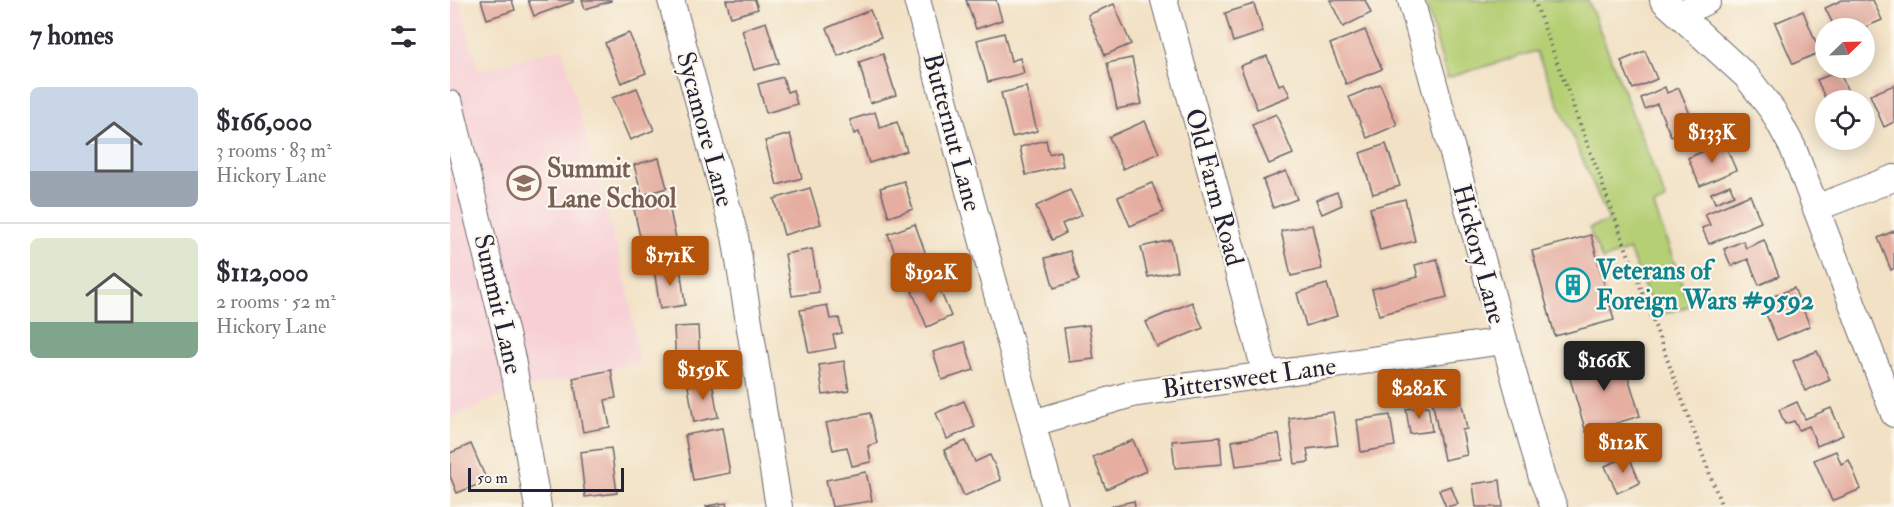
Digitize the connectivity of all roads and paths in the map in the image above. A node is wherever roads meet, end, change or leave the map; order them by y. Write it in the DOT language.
graph roads {
  1 [pos="671,0"];
  2 [pos="917,0"];
  3 [pos="1164,0"];
  4 [pos="1411,0"];
  5 [pos="1534,0"];
  6 [pos="1708,0"];
  7 [pos="1671,8"];
  8 [pos="450,104"];
  9 [pos="1894,178"];
  10 [pos="1816,208"];
  11 [pos="1503,341"];
  12 [pos="1266,374"];
  13 [pos="1894,414"];
  14 [pos="1033,423"];
  15 [pos="538,507"];
  16 [pos="779,507"];
  17 [pos="1055,507"];
  18 [pos="1554,507"];
  19 [pos="1722,507"];
  1 -- 16 [label="street, Sycamore Lane"];
  2 -- 14 [label="street, Butternut Lane"];
  3 -- 12 [label="street, Old Farm Road"];
  4 -- 11 [label="street, Hickory Lane"];
  5 -- 19 [label="path"];
  6 -- 7 [label="street"];
  7 -- 10 [label="street"];
  8 -- 15 [label="street, Summit Lane"];
  9 -- 10 [label="street"];
  10 -- 13 [label="street"];
  11 -- 12 [label="street, Bittersweet Lane"];
  11 -- 18 [label="street, Hickory Lane"];
  12 -- 14 [label="street, Bittersweet Lane"];
  14 -- 17 [label="street, Butternut Lane"];
}
